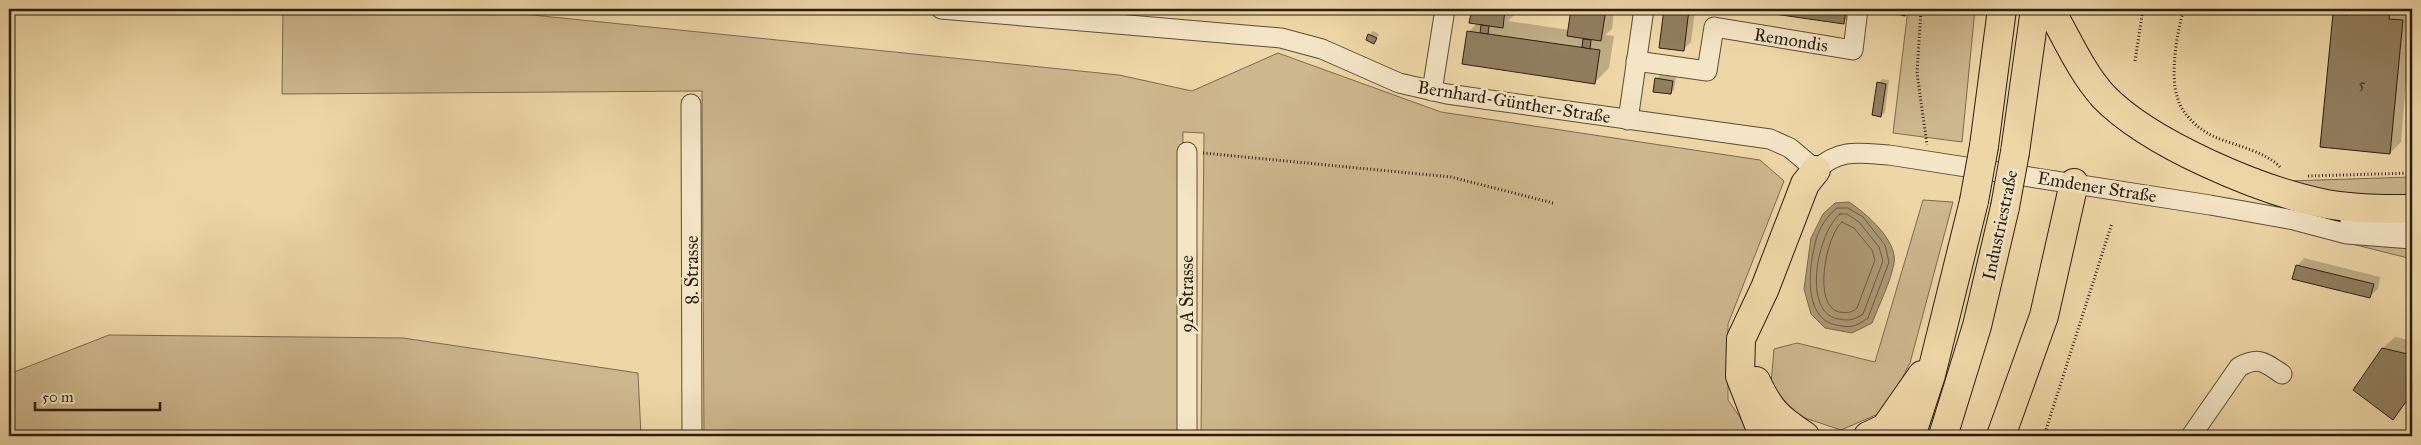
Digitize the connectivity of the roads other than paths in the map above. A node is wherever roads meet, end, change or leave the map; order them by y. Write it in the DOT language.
graph roads {
  1 [pos="941,9"];
  2 [pos="1445,9"];
  3 [pos="1644,9"];
  4 [pos="1858,9"];
  5 [pos="2002,9"];
  6 [pos="2035,9"];
  7 [pos="2050,9"];
  8 [pos="961,10"];
  9 [pos="1027,12"];
  10 [pos="1636,61"];
  11 [pos="1432,91"];
  12 [pos="692,104"];
  13 [pos="1628,120"];
  14 [pos="1187,152"];
  15 [pos="1816,170"];
  16 [pos="2074,183"];
  17 [pos="2412,209"];
  18 [pos="2294,220"];
  19 [pos="2412,223"];
  20 [pos="2412,239"];
  21 [pos="1765,288"];
  22 [pos="1937,354"];
  23 [pos="2282,374"];
  24 [pos="692,436"];
  25 [pos="1188,436"];
  26 [pos="1768,436"];
  27 [pos="1805,436"];
  28 [pos="1868,436"];
  29 [pos="1911,436"];
  30 [pos="1943,436"];
  31 [pos="2001,436"];
  32 [pos="2191,436"];
  1 -- 8 [label="street, Bernhard-Günther-Straße"];
  2 -- 11 [label="street"];
  3 -- 10 [label="street"];
  4 -- 10 [label="street, Remondis"];
  5 -- 22 [label="highway, Industriestraße, bridge"];
  6 -- 30 [label="highway, Industriestraße, bridge"];
  7 -- 17 [label="highway"];
  8 -- 9 [label="street, Bernhard-Günther-Straße"];
  9 -- 11 [label="street, Bernhard-Günther-Straße"];
  10 -- 13 [label="street"];
  11 -- 13 [label="street, Bernhard-Günther-Straße"];
  12 -- 24 [label="street, 8. Strasse"];
  13 -- 15 [label="street, Bernhard-Günther-Straße"];
  14 -- 25 [label="street, 9A Strasse"];
  15 -- 16 [label="street, Emdener Straße"];
  15 -- 21 [label="highway"];
  16 -- 18 [label="street, Emdener Straße"];
  16 -- 31 [label="highway"];
  18 -- 19 [label="street, Emdener Straße"];
  18 -- 20 [label="street, Emdener Straße"];
  21 -- 26 [label="highway"];
  21 -- 27 [label="highway"];
  22 -- 28 [label="highway"];
  22 -- 29 [label="highway, Industriestraße"];
  23 -- 32 [label="street"];
}
